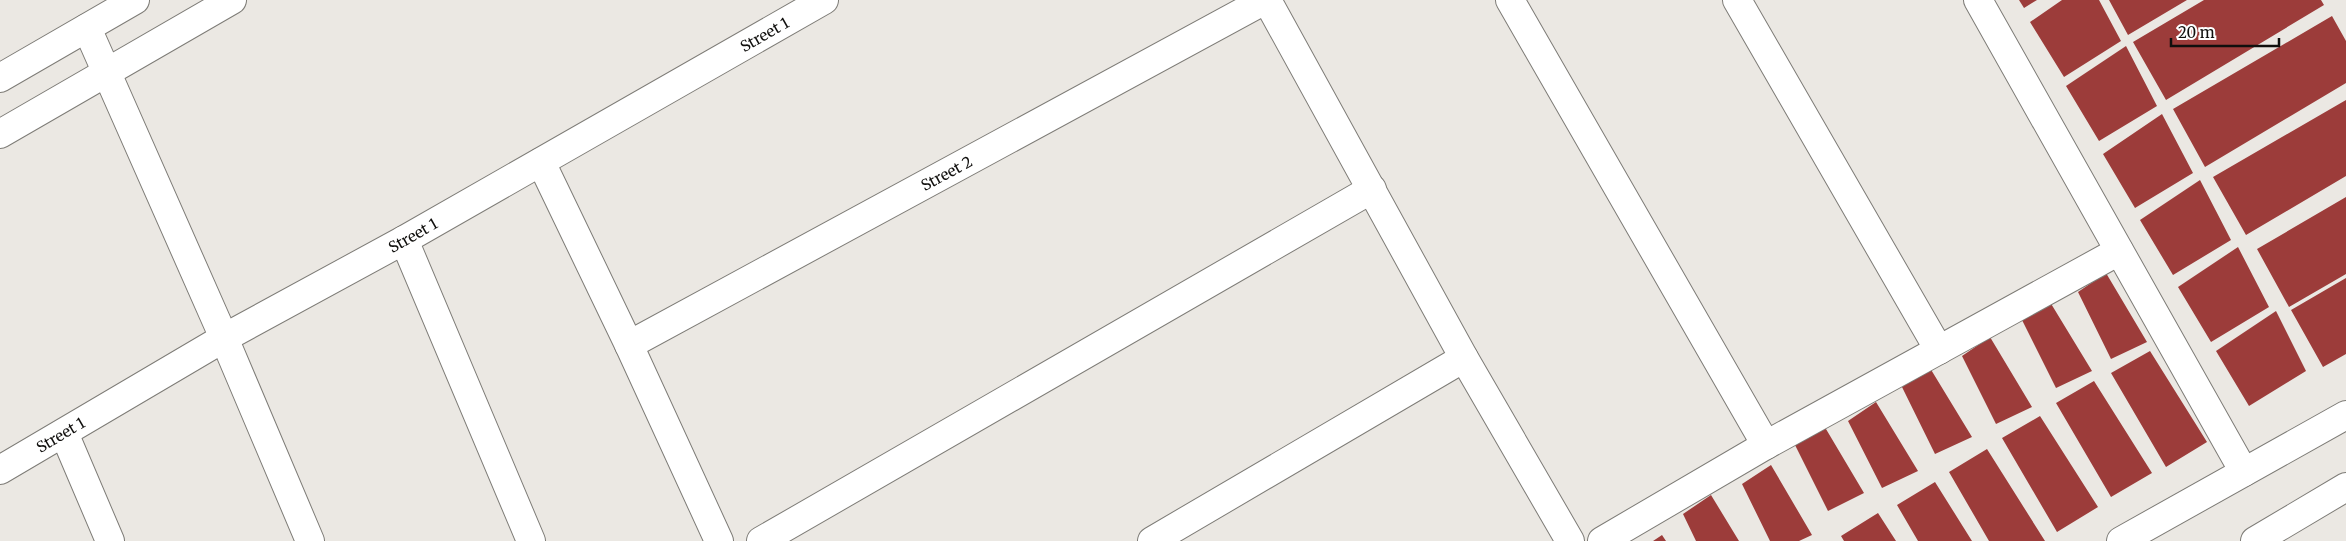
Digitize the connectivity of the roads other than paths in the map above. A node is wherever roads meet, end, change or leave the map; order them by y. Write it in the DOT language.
graph roads {
  1 [pos="135,0"];
  2 [pos="232,0"];
  3 [pos="824,0"];
  4 [pos="1266,0"];
  5 [pos="1510,0"];
  6 [pos="1737,0"];
  7 [pos="1978,0"];
  8 [pos="87,28"];
  9 [pos="106,71"];
  10 [pos="0,78"];
  11 [pos="0,134"];
  12 [pos="541,162"];
  13 [pos="1372,189"];
  14 [pos="404,240"];
  15 [pos="2119,251"];
  16 [pos="224,338"];
  17 [pos="629,345"];
  18 [pos="1939,350"];
  19 [pos="1464,358"];
  20 [pos="2346,415"];
  21 [pos="64,433"];
  22 [pos="1766,445"];
  23 [pos="0,470"];
  24 [pos="2244,472"];
  25 [pos="2346,487"];
  26 [pos="110,541"];
  27 [pos="310,541"];
  28 [pos="531,541"];
  29 [pos="719,541"];
  30 [pos="761,541"];
  31 [pos="1152,541"];
  32 [pos="1570,541"];
  33 [pos="1602,541"];
  34 [pos="2121,541"];
  35 [pos="2255,541"];
  1 -- 8 [label="street"];
  2 -- 9 [label="street"];
  3 -- 12 [label="street, Street 1"];
  4 -- 13 [label="street"];
  4 -- 17 [label="street, Street 2"];
  5 -- 22 [label="street"];
  6 -- 18 [label="street"];
  7 -- 15 [label="street"];
  8 -- 9 [label="street"];
  8 -- 10 [label="street"];
  9 -- 11 [label="street"];
  9 -- 16 [label="street"];
  12 -- 14 [label="street, Street 1"];
  12 -- 17 [label="street"];
  13 -- 19 [label="street"];
  13 -- 30 [label="street"];
  14 -- 16 [label="street, Street 1"];
  14 -- 28 [label="street"];
  15 -- 18 [label="street"];
  15 -- 24 [label="street"];
  16 -- 21 [label="street, Street 1"];
  16 -- 27 [label="street"];
  17 -- 29 [label="street"];
  18 -- 22 [label="street"];
  19 -- 31 [label="street"];
  19 -- 32 [label="street"];
  20 -- 24 [label="street"];
  21 -- 23 [label="street, Street 1"];
  21 -- 26 [label="street"];
  22 -- 33 [label="street"];
  24 -- 34 [label="street"];
  25 -- 35 [label="street"];
}
